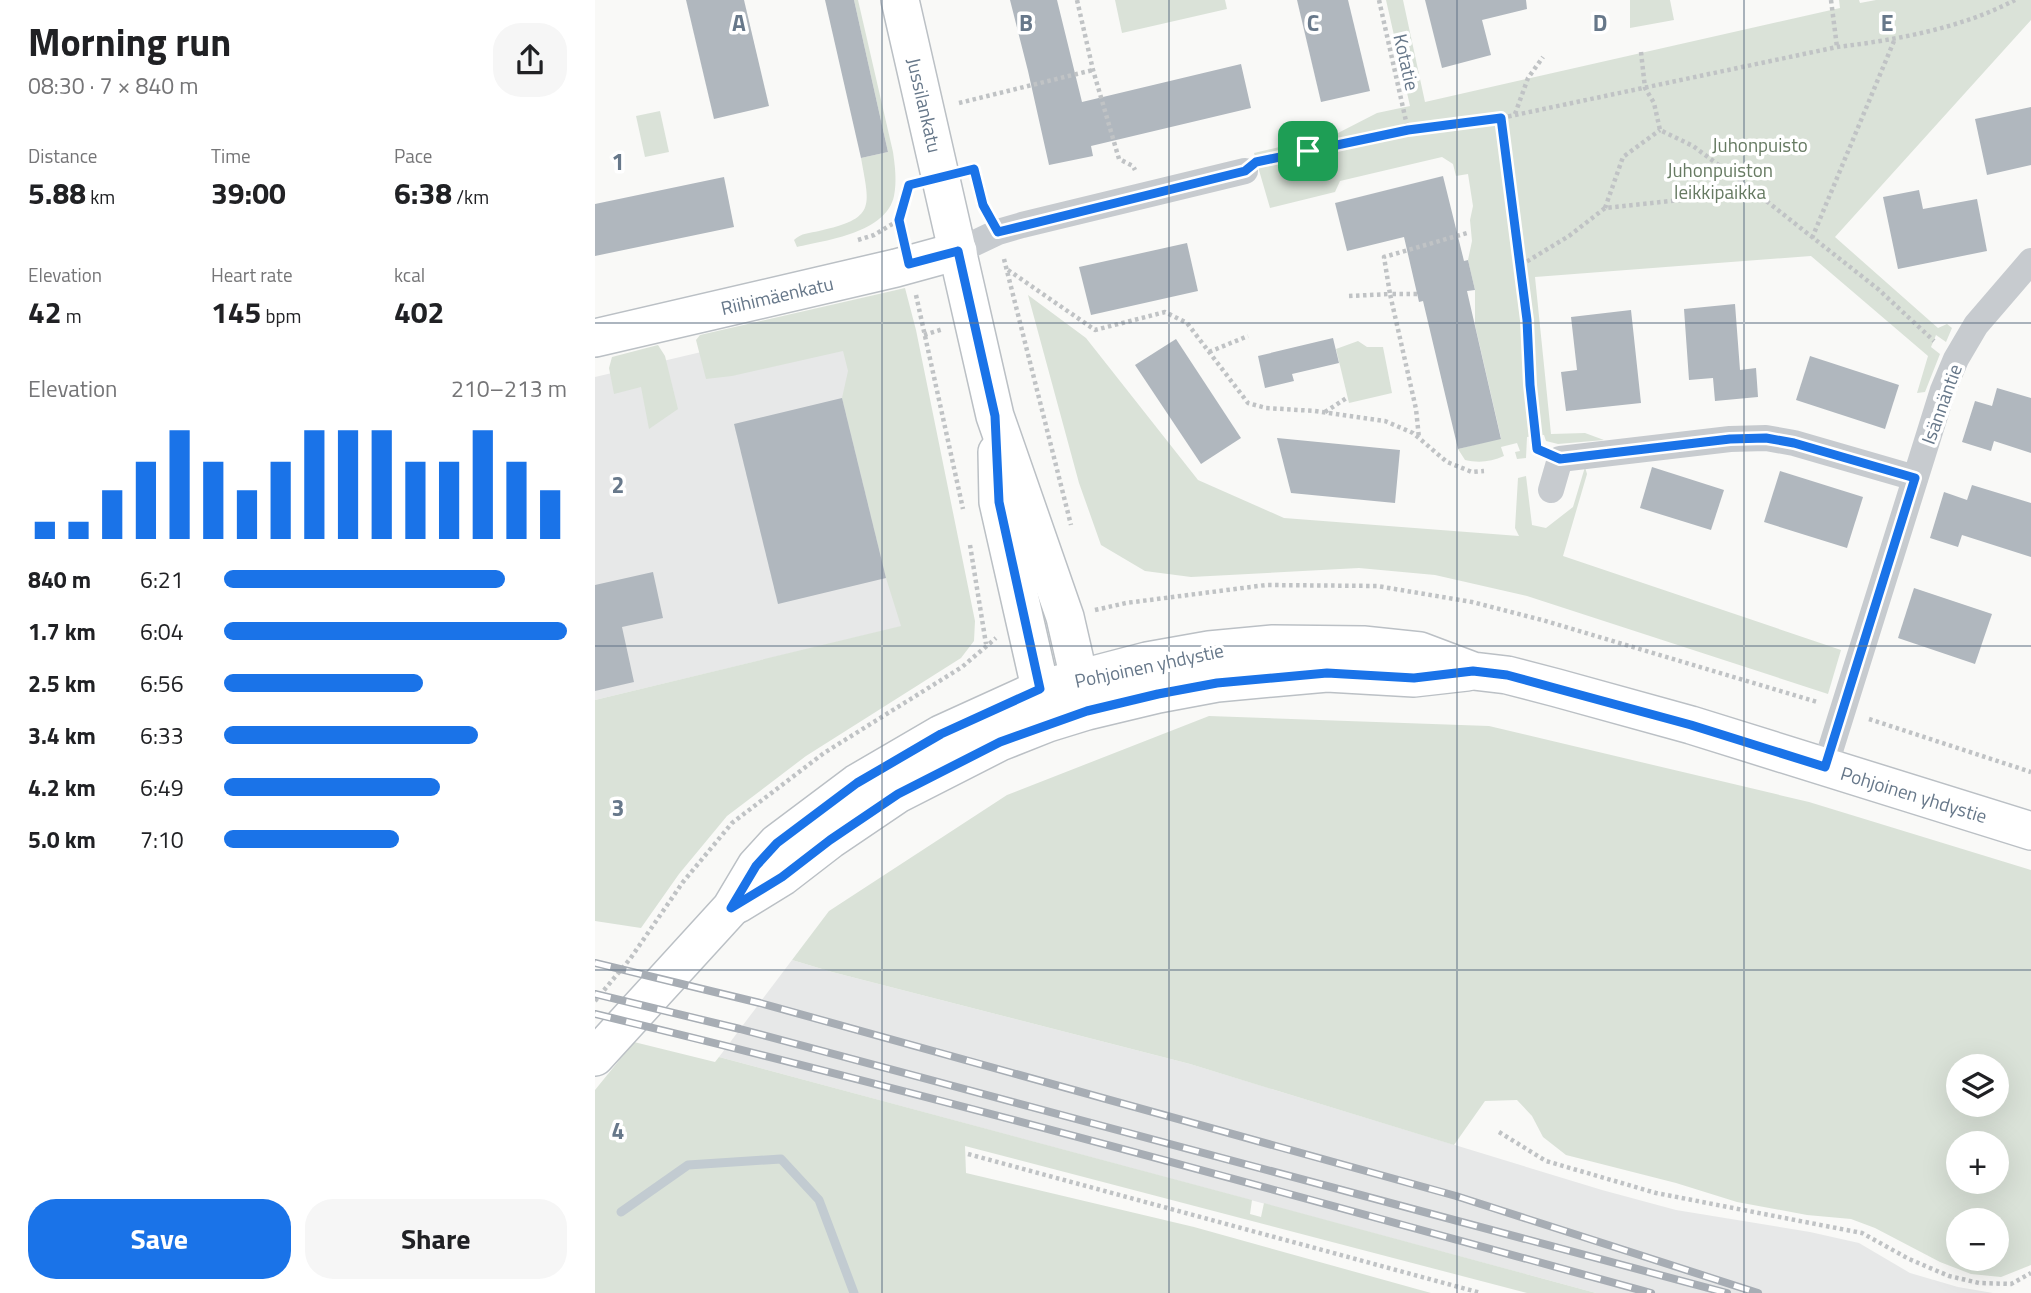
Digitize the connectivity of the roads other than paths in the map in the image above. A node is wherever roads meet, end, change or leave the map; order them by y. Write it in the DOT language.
graph roads {
  1 [pos="900,0"];
  2 [pos="1245,171"];
  3 [pos="958,251"];
  4 [pos="2031,261"];
  5 [pos="595,338"];
  6 [pos="995,416"];
  7 [pos="1915,478"];
  8 [pos="1551,490"];
  9 [pos="1083,694"];
  10 [pos="1044,706"];
  11 [pos="1825,767"];
  12 [pos="2031,831"];
  13 [pos="595,1057"];
  1 -- 3 [label="main road, Jussilankatu"];
  2 -- 3 [label="street"];
  3 -- 5 [label="main road, Riihimäenkatu"];
  3 -- 6 [label="main road, Jussilankatu"];
  4 -- 7 [label="street, Isännäntie"];
  6 -- 9 [label="main road, Jussilankatu"];
  6 -- 10 [label="main road, Jussilankatu"];
  7 -- 8 [label="street"];
  7 -- 11 [label="street, Isännäntie"];
  9 -- 10 [label="main road, Pohjoinen yhdystie"];
  9 -- 11 [label="main road, Pohjoinen yhdystie"];
  10 -- 13 [label="main road, Pohjoinen yhdystie"];
  11 -- 12 [label="main road, Pohjoinen yhdystie"];
}
